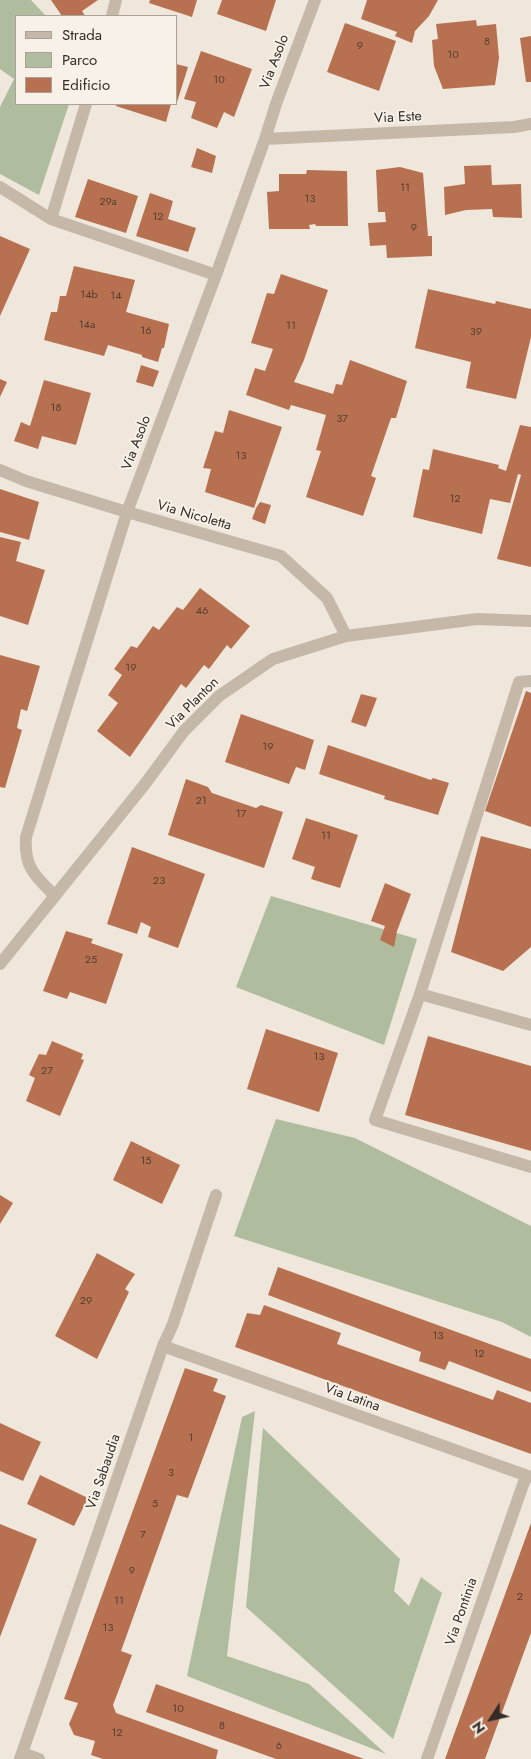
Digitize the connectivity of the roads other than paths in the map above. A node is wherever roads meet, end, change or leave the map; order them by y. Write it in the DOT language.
graph roads {
  1 [pos="116,0"];
  2 [pos="314,0"];
  3 [pos="112,15"];
  4 [pos="86,105"];
  5 [pos="531,124"];
  6 [pos="265,140"];
  7 [pos="0,187"];
  8 [pos="52,220"];
  9 [pos="216,276"];
  10 [pos="0,470"];
  11 [pos="127,512"];
  12 [pos="531,621"];
  13 [pos="346,636"];
  14 [pos="531,681"];
  15 [pos="54,895"];
  16 [pos="0,964"];
  17 [pos="420,994"];
  18 [pos="531,1025"];
  19 [pos="531,1167"];
  20 [pos="216,1195"];
  21 [pos="163,1346"];
  22 [pos="529,1476"];
  23 [pos="21,1756"];
  24 [pos="39,1759"];
  25 [pos="427,1759"];
  1 -- 3 [label="street"];
  2 -- 6 [label="street, Via Asolo"];
  4 -- 8 [label="street"];
  5 -- 6 [label="street, Via Este"];
  6 -- 9 [label="street, Via Asolo"];
  7 -- 8 [label="street"];
  8 -- 9 [label="street"];
  9 -- 11 [label="street, Via Asolo"];
  10 -- 11 [label="street, Via Nicoletta"];
  11 -- 13 [label="street, Via Nicoletta"];
  11 -- 15 [label="street, Via Asolo"];
  12 -- 13 [label="street, Via Planton"];
  13 -- 15 [label="street, Via Planton"];
  14 -- 17 [label="street"];
  15 -- 16 [label="street, Via Planton"];
  17 -- 18 [label="street"];
  17 -- 19 [label="street"];
  20 -- 21 [label="street, Via Sabaudia"];
  21 -- 22 [label="street, Via Latina"];
  21 -- 23 [label="street, Via Sabaudia"];
  22 -- 25 [label="street, Via Pontinia"];
  23 -- 24 [label="street"];
}
